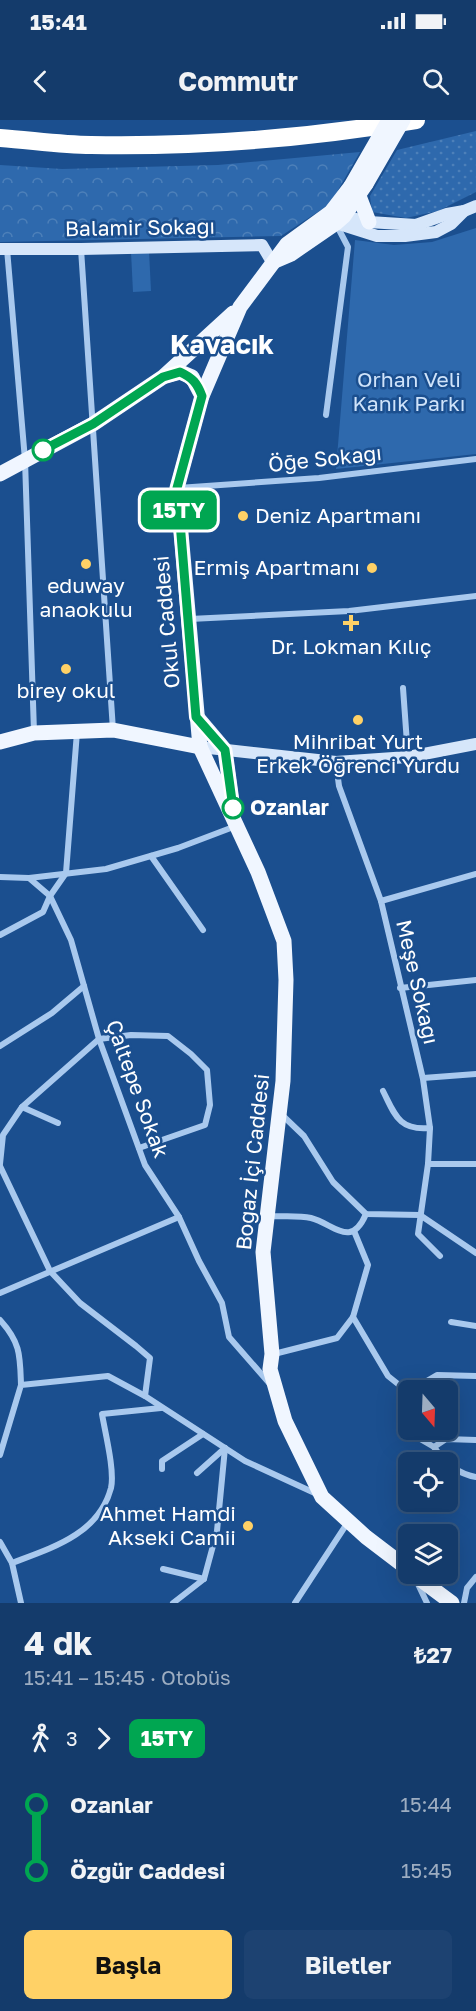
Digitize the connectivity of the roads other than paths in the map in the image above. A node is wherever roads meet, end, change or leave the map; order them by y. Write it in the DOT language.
graph roads {
  1 [pos="389,120"];
  2 [pos="403,120"];
  3 [pos="416,120"];
  4 [pos="0,138"];
  5 [pos="358,189"];
  6 [pos="470,209"];
  7 [pos="340,220"];
  8 [pos="369,222"];
  9 [pos="4,249"];
  10 [pos="81,249"];
  11 [pos="272,262"];
  12 [pos="240,307"];
  13 [pos="163,377"];
  14 [pos="202,396"];
  15 [pos="326,415"];
  16 [pos="93,424"];
  17 [pos="476,459"];
  18 [pos="25,460"];
  19 [pos="0,474"];
  20 [pos="177,488"];
  21 [pos="476,596"];
  22 [pos="188,620"];
  23 [pos="403,688"];
  24 [pos="196,717"];
  25 [pos="113,730"];
  26 [pos="77,732"];
  27 [pos="34,733"];
  28 [pos="0,742"];
  29 [pos="476,744"];
  30 [pos="200,747"];
  31 [pos="225,750"];
  32 [pos="408,757"];
  33 [pos="336,762"];
  34 [pos="236,826"];
  35 [pos="151,856"];
  36 [pos="66,873"];
  37 [pos="476,874"];
  38 [pos="2,879"];
  39 [pos="29,879"];
  40 [pos="50,896"];
  41 [pos="381,901"];
  42 [pos="203,930"];
  43 [pos="0,935"];
  44 [pos="476,980"];
  45 [pos="84,986"];
  46 [pos="400,988"];
  47 [pos="99,1039"];
  48 [pos="0,1046"];
  49 [pos="476,1074"];
  50 [pos="423,1078"];
  51 [pos="383,1091"];
  52 [pos="22,1107"];
  53 [pos="280,1112"];
  54 [pos="58,1123"];
  55 [pos="430,1128"];
  56 [pos="139,1148"];
  57 [pos="428,1164"];
  58 [pos="476,1164"];
  59 [pos="0,1165"];
  60 [pos="366,1215"];
  61 [pos="420,1215"];
  62 [pos="267,1216"];
  63 [pos="179,1217"];
  64 [pos="354,1231"];
  65 [pos="476,1253"];
  66 [pos="440,1256"];
  67 [pos="50,1271"];
  68 [pos="0,1293"];
  69 [pos="353,1317"];
  70 [pos="0,1320"];
  71 [pos="451,1322"];
  72 [pos="476,1326"];
  73 [pos="272,1354"];
  74 [pos="476,1376"];
  75 [pos="21,1385"];
  76 [pos="277,1392"];
  77 [pos="145,1396"];
  78 [pos="162,1408"];
  79 [pos="203,1434"];
  80 [pos="422,1440"];
  81 [pos="476,1440"];
  82 [pos="434,1447"];
  83 [pos="225,1448"];
  84 [pos="0,1455"];
  85 [pos="162,1469"];
  86 [pos="196,1473"];
  87 [pos="476,1477"];
  88 [pos="322,1497"];
  89 [pos="349,1521"];
  90 [pos="0,1542"];
  91 [pos="398,1561"];
  92 [pos="12,1563"];
  93 [pos="163,1569"];
  94 [pos="476,1577"];
  95 [pos="204,1579"];
  96 [pos="418,1584"];
  97 [pos="426,1584"];
  98 [pos="21,1603"];
  99 [pos="173,1603"];
  100 [pos="295,1603"];
  101 [pos="427,1603"];
  102 [pos="452,1603"];
  103 [pos="464,1603"];
  1 -- 5 [label="main road, bridge"];
  2 -- 5 [label="main road, bridge"];
  3 -- 4 [label="highway"];
  5 -- 7 [label="main road, Okul Caddesi"];
  5 -- 8 [label="main road"];
  6 -- 7 [label="street"];
  6 -- 8 [label="street"];
  7 -- 8 [label="street"];
  7 -- 11 [label="main road, Okul Caddesi"];
  7 -- 15 [label="street"];
  9 -- 10 [label="street, Balamir Sokağı"];
  9 -- 18 [label="street"];
  10 -- 11 [label="street, Balamir Sokağı"];
  10 -- 16 [label="street"];
  11 -- 12 [label="main road, Okul Caddesi"];
  12 -- 13 [label="main road"];
  12 -- 14 [label="main road, Okul Caddesi"];
  13 -- 14 [label="main road"];
  13 -- 16 [label="main road"];
  14 -- 20 [label="main road, Okul Caddesi"];
  16 -- 18 [label="main road"];
  16 -- 25 [label="street"];
  17 -- 20 [label="street, Öḡe Sokağı"];
  18 -- 19 [label="main road"];
  18 -- 27 [label="street"];
  20 -- 22 [label="main road, Okul Caddesi"];
  21 -- 22 [label="street"];
  22 -- 24 [label="main road, Okul Caddesi"];
  23 -- 32 [label="street"];
  24 -- 30 [label="main road, Okul Caddesi"];
  24 -- 31 [label="main road"];
  25 -- 26 [label="main road"];
  25 -- 30 [label="main road"];
  26 -- 27 [label="main road"];
  26 -- 36 [label="street"];
  27 -- 28 [label="main road"];
  29 -- 32 [label="street"];
  30 -- 31 [label="street"];
  30 -- 34 [label="main road, Boğaz İçi Caddesi"];
  31 -- 33 [label="street"];
  31 -- 34 [label="main road"];
  32 -- 33 [label="street"];
  33 -- 41 [label="street, Meşe Sokağı"];
  34 -- 35 [label="street"];
  34 -- 53 [label="main road, Boğaz İçi Caddesi"];
  35 -- 36 [label="street"];
  35 -- 42 [label="street"];
  36 -- 39 [label="street"];
  36 -- 40 [label="street"];
  37 -- 41 [label="street"];
  38 -- 39 [label="street"];
  39 -- 40 [label="street, Çaltepe Sokak"];
  40 -- 43 [label="street"];
  40 -- 45 [label="street, Çaltepe Sokak"];
  41 -- 46 [label="street, Meşe Sokağı"];
  44 -- 46 [label="street"];
  45 -- 47 [label="street, Çaltepe Sokak"];
  45 -- 48 [label="street"];
  46 -- 50 [label="street, Meşe Sokağı"];
  47 -- 52 [label="street"];
  47 -- 56 [label="street, Çaltepe Sokak"];
  47 -- 56 [label="street"];
  49 -- 50 [label="street"];
  50 -- 55 [label="street, Meşe Sokağı"];
  51 -- 55 [label="street"];
  52 -- 54 [label="street"];
  52 -- 59 [label="street"];
  53 -- 60 [label="street"];
  53 -- 62 [label="main road, Boğaz İçi Caddesi"];
  55 -- 57 [label="street, Meşe Sokağı"];
  56 -- 63 [label="street, Çaltepe Sokak"];
  57 -- 58 [label="street"];
  57 -- 61 [label="street, Meşe Sokağı"];
  59 -- 67 [label="street"];
  60 -- 61 [label="street"];
  60 -- 64 [label="street"];
  61 -- 65 [label="street"];
  61 -- 66 [label="street"];
  62 -- 64 [label="street"];
  62 -- 73 [label="main road, Boğaz İçi Caddesi"];
  63 -- 67 [label="street"];
  63 -- 76 [label="street, Çaltepe Sokak"];
  64 -- 69 [label="street"];
  67 -- 68 [label="street"];
  67 -- 77 [label="street"];
  69 -- 73 [label="street"];
  69 -- 74 [label="street"];
  70 -- 75 [label="street"];
  71 -- 72 [label="street"];
  73 -- 76 [label="main road, Boğaz İçi Caddesi"];
  75 -- 77 [label="street"];
  75 -- 84 [label="street"];
  76 -- 88 [label="main road, Boğaz İçi Caddesi"];
  77 -- 78 [label="street"];
  78 -- 79 [label="street"];
  78 -- 92 [label="street"];
  79 -- 83 [label="street"];
  79 -- 85 [label="street"];
  80 -- 82 [label="street"];
  81 -- 82 [label="street"];
  82 -- 87 [label="street"];
  83 -- 86 [label="street"];
  83 -- 88 [label="street"];
  83 -- 95 [label="street"];
  88 -- 89 [label="main road, Boğaz İçi Caddesi"];
  89 -- 91 [label="main road, Boğaz İçi Caddesi"];
  89 -- 100 [label="street"];
  90 -- 92 [label="street"];
  92 -- 98 [label="street"];
  93 -- 95 [label="street"];
  94 -- 103 [label="street"];
  95 -- 99 [label="street"];
  96 -- 101 [label="street"];
  97 -- 102 [label="main road"];
}
